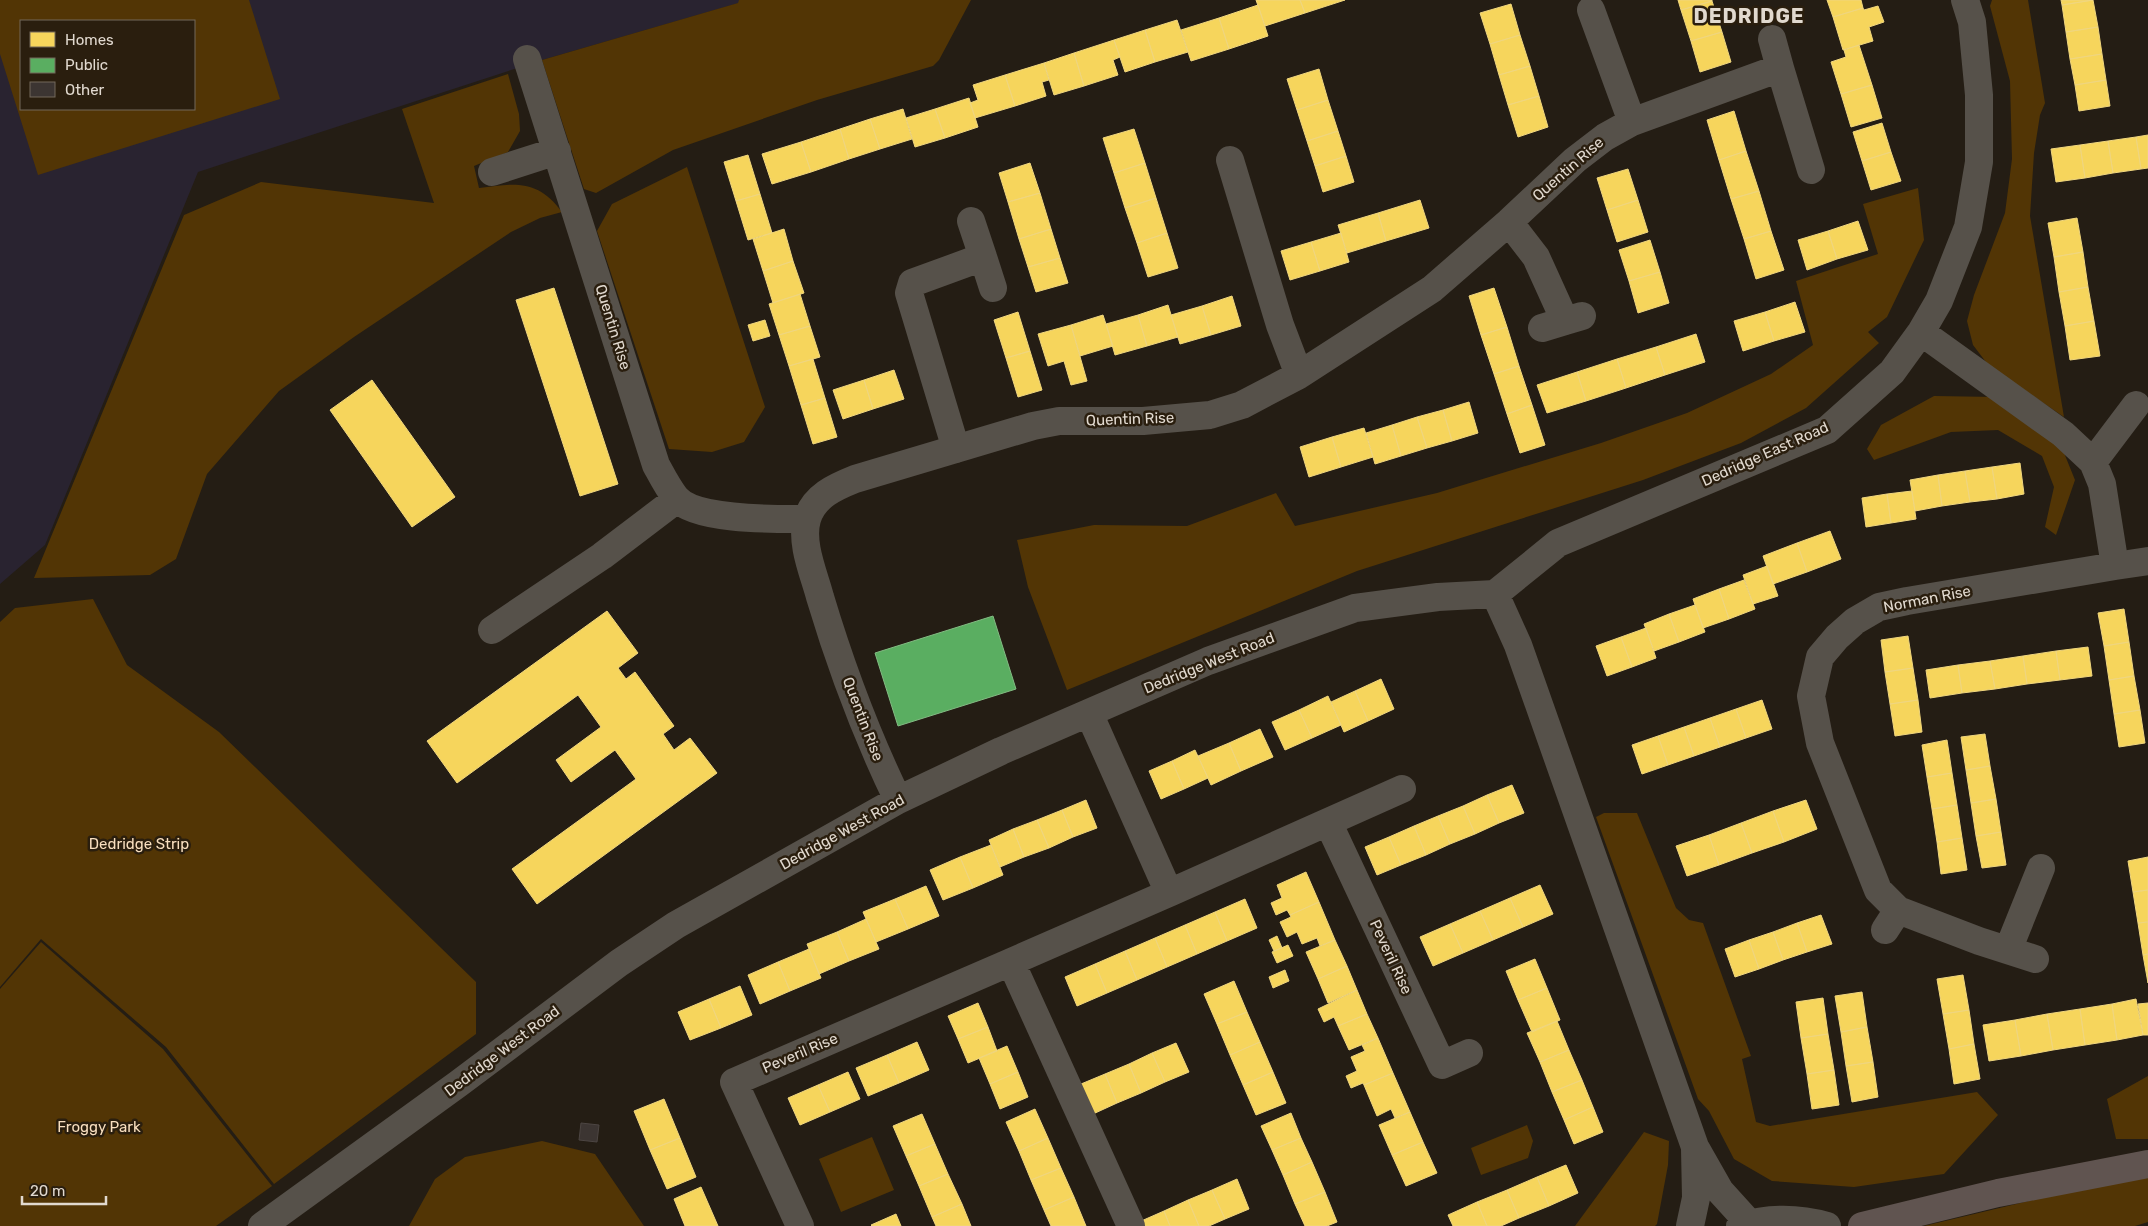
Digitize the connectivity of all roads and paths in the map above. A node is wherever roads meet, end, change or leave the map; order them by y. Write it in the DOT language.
graph roads {
  1 [pos="1965,0"];
  2 [pos="1590,10"];
  3 [pos="1772,39"];
  4 [pos="527,59"];
  5 [pos="1780,68"];
  6 [pos="1632,122"];
  7 [pos="557,151"];
  8 [pos="1230,160"];
  9 [pos="1812,170"];
  10 [pos="492,172"];
  11 [pos="971,221"];
  12 [pos="1509,222"];
  13 [pos="983,257"];
  14 [pos="993,288"];
  15 [pos="1563,322"];
  16 [pos="1921,332"];
  17 [pos="1299,375"];
  18 [pos="2136,405"];
  19 [pos="956,449"];
  20 [pos="2093,462"];
  21 [pos="677,499"];
  22 [pos="807,519"];
  23 [pos="2148,561"];
  24 [pos="2115,566"];
  25 [pos="1495,594"];
  26 [pos="492,630"];
  27 [pos="1089,713"];
  28 [pos="1402,789"];
  29 [pos="898,800"];
  30 [pos="1328,822"];
  31 [pos="2041,868"];
  32 [pos="1169,893"];
  33 [pos="2008,950"];
  34 [pos="2035,959"];
  35 [pos="1011,962"];
  36 [pos="1468,1053"];
  37 [pos="1695,1148"];
  38 [pos="2148,1164"];
  39 [pos="1744,1225"];
  40 [pos="262,1226"];
  41 [pos="800,1226"];
  42 [pos="1131,1226"];
  43 [pos="1690,1226"];
  44 [pos="1827,1226"];
  45 [pos="1862,1226"];
  1 -- 16 [label="street, Dedridge East Road"];
  2 -- 6 [label="street"];
  3 -- 5 [label="street"];
  4 -- 7 [label="street, Quentin Rise"];
  5 -- 6 [label="street, Quentin Rise"];
  5 -- 9 [label="street"];
  6 -- 12 [label="street, Quentin Rise"];
  7 -- 10 [label="street"];
  7 -- 21 [label="street, Quentin Rise"];
  8 -- 17 [label="street"];
  11 -- 13 [label="street"];
  12 -- 15 [label="street"];
  12 -- 17 [label="street, Quentin Rise"];
  13 -- 14 [label="street"];
  13 -- 19 [label="street"];
  16 -- 20 [label="street"];
  16 -- 25 [label="street, Dedridge East Road"];
  17 -- 19 [label="street, Quentin Rise"];
  18 -- 20 [label="street"];
  19 -- 22 [label="street, Quentin Rise"];
  20 -- 24 [label="street"];
  21 -- 22 [label="street"];
  21 -- 26 [label="street"];
  22 -- 29 [label="street, Quentin Rise"];
  23 -- 24 [label="street, Norman Rise"];
  24 -- 33 [label="street, Norman Rise"];
  25 -- 27 [label="street, Dedridge West Road"];
  25 -- 37 [label="street"];
  27 -- 29 [label="street, Dedridge West Road"];
  27 -- 32 [label="street"];
  28 -- 30 [label="street, Peveril Rise"];
  29 -- 40 [label="street, Dedridge West Road"];
  30 -- 32 [label="street, Peveril Rise"];
  30 -- 36 [label="street, Peveril Rise"];
  31 -- 33 [label="street"];
  32 -- 35 [label="street, Peveril Rise"];
  33 -- 34 [label="street, Norman Rise"];
  35 -- 41 [label="street, Peveril Rise"];
  35 -- 42 [label="street"];
  37 -- 39 [label="street"];
  37 -- 43 [label="street"];
  38 -- 45 [label="main road"];
  39 -- 44 [label="street"];
}
